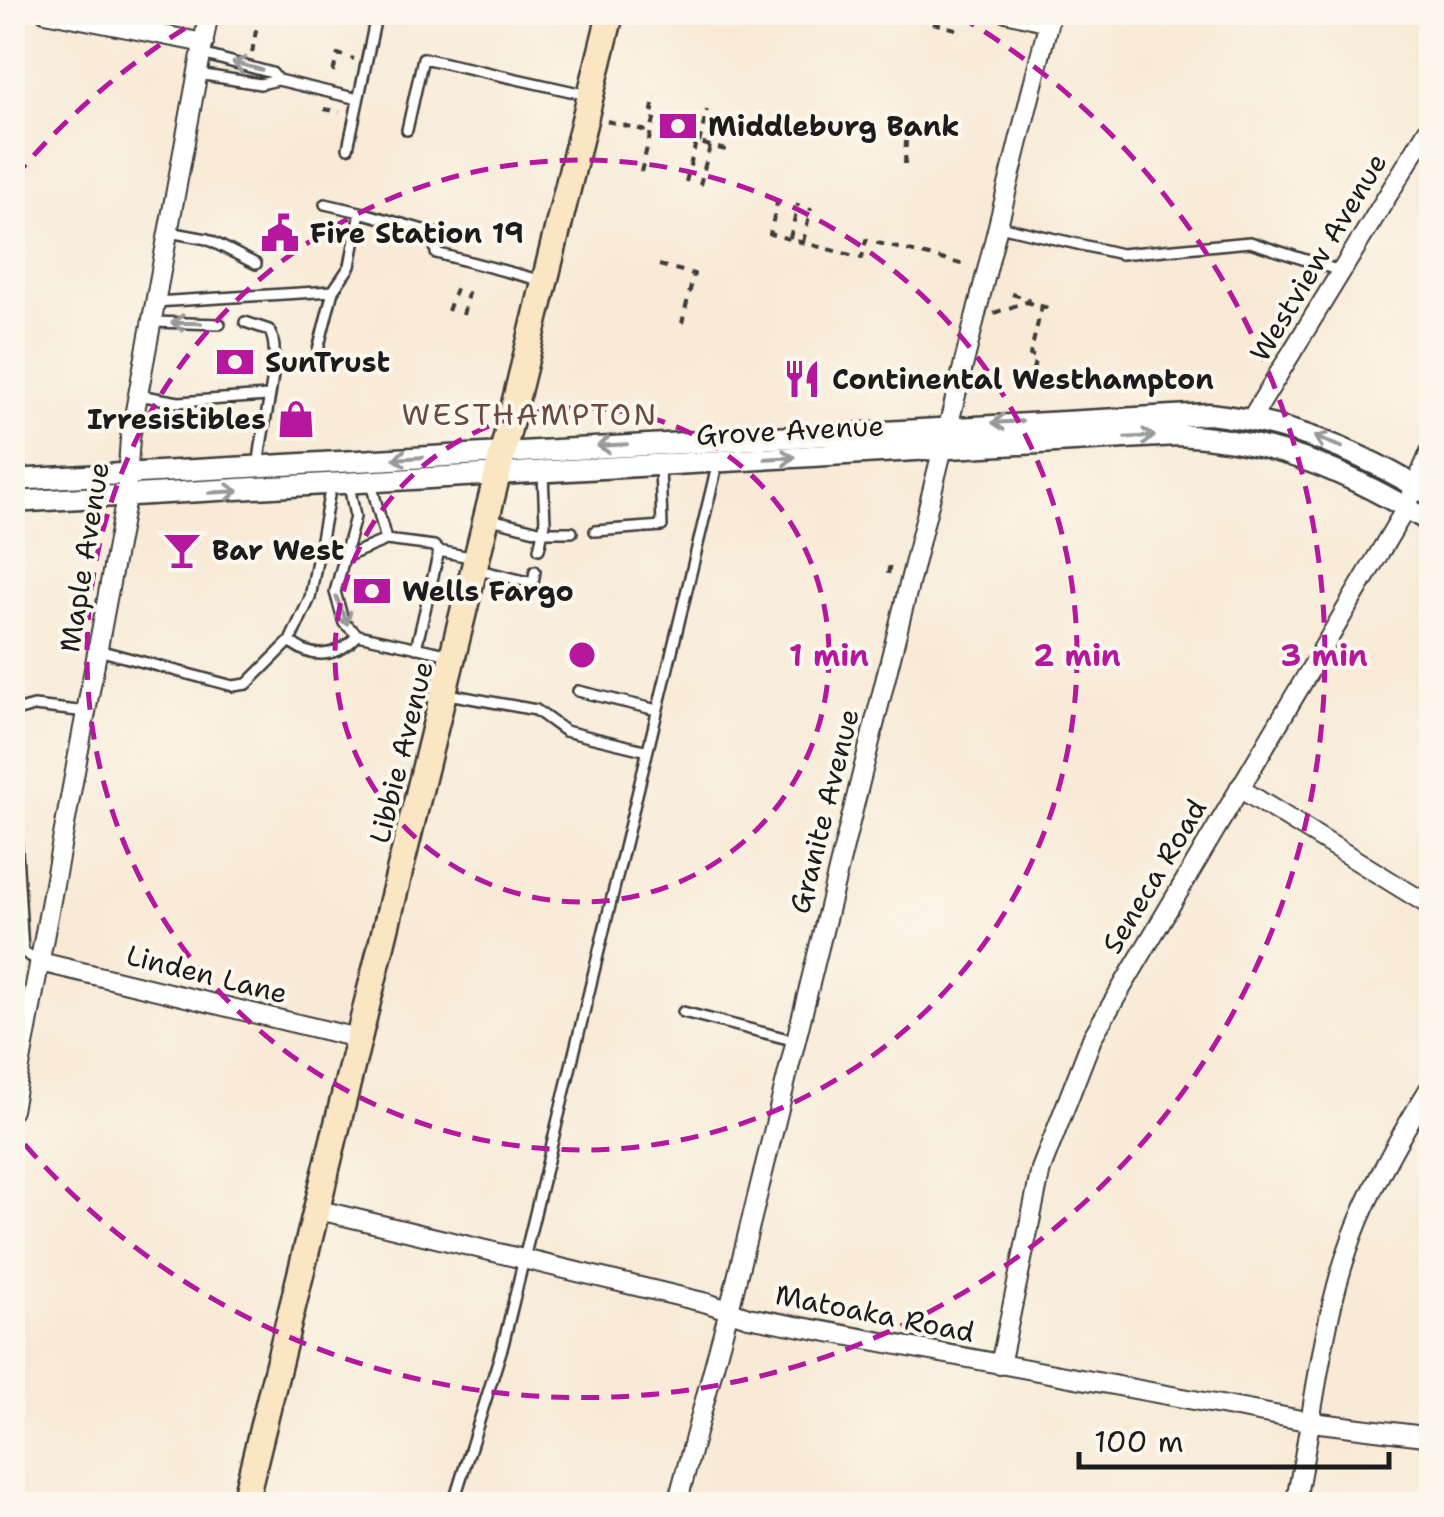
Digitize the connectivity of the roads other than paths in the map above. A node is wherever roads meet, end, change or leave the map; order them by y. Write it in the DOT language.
graph roads {
  1 [pos="46,12"];
  2 [pos="209,12"];
  3 [pos="377,12"];
  4 [pos="611,12"];
  5 [pos="1006,12"];
  6 [pos="1049,17"];
  7 [pos="203,48"];
  8 [pos="198,74"];
  9 [pos="278,80"];
  10 [pos="590,96"];
  11 [pos="358,99"];
  12 [pos="1432,122"];
  13 [pos="407,130"];
  14 [pos="348,148"];
  15 [pos="325,204"];
  16 [pos="360,212"];
  17 [pos="997,226"];
  18 [pos="168,232"];
  19 [pos="256,264"];
  20 [pos="1342,272"];
  21 [pos="545,282"];
  22 [pos="333,291"];
  23 [pos="156,302"];
  24 [pos="152,322"];
  25 [pos="245,322"];
  26 [pos="220,324"];
  27 [pos="318,350"];
  28 [pos="138,395"];
  29 [pos="268,396"];
  30 [pos="1251,419"];
  31 [pos="948,426"];
  32 [pos="1432,447"];
  33 [pos="942,448"];
  34 [pos="718,462"];
  35 [pos="503,464"];
  36 [pos="259,466"];
  37 [pos="660,466"];
  38 [pos="543,473"];
  39 [pos="126,474"];
  40 [pos="12,480"];
  41 [pos="350,484"];
  42 [pos="1423,490"];
  43 [pos="126,497"];
  44 [pos="12,502"];
  45 [pos="1406,508"];
  46 [pos="489,519"];
  47 [pos="1432,523"];
  48 [pos="595,531"];
  49 [pos="543,532"];
  50 [pos="572,532"];
  51 [pos="386,540"];
  52 [pos="539,549"];
  53 [pos="439,551"];
  54 [pos="345,557"];
  55 [pos="478,564"];
  56 [pos="535,571"];
  57 [pos="358,635"];
  58 [pos="290,640"];
  59 [pos="416,648"];
  60 [pos="98,650"];
  61 [pos="455,656"];
  62 [pos="578,691"];
  63 [pos="446,694"];
  64 [pos="658,710"];
  65 [pos="12,712"];
  66 [pos="86,712"];
  67 [pos="644,750"];
  68 [pos="12,768"];
  69 [pos="1240,788"];
  70 [pos="1432,907"];
  71 [pos="40,962"];
  72 [pos="683,1012"];
  73 [pos="361,1040"];
  74 [pos="796,1041"];
  75 [pos="1432,1084"];
  76 [pos="12,1110"];
  77 [pos="315,1209"];
  78 [pos="524,1258"];
  79 [pos="729,1310"];
  80 [pos="1000,1365"];
  81 [pos="1312,1422"];
  82 [pos="1432,1437"];
  83 [pos="244,1504"];
  84 [pos="453,1504"];
  85 [pos="677,1504"];
  86 [pos="1296,1504"];
  1 -- 7 [label="street"];
  2 -- 7 [label="street, Maple Avenue"];
  3 -- 11 [label="lane"];
  4 -- 10 [label="main road, Libbie Avenue"];
  5 -- 6 [label="street"];
  6 -- 17 [label="street, Granite Avenue"];
  7 -- 8 [label="street, Maple Avenue"];
  9 -- 7 [label="lane, one-way"];
  8 -- 9 [label="lane"];
  8 -- 18 [label="street, Maple Avenue"];
  9 -- 11 [label="lane"];
  10 -- 13 [label="lane"];
  10 -- 21 [label="main road, Libbie Avenue"];
  11 -- 14 [label="lane"];
  12 -- 20 [label="street, Westview Avenue"];
  15 -- 16 [label="lane"];
  16 -- 21 [label="lane"];
  16 -- 22 [label="lane"];
  17 -- 20 [label="lane"];
  17 -- 31 [label="street, Granite Avenue"];
  18 -- 19 [label="lane"];
  18 -- 23 [label="street, Maple Avenue"];
  20 -- 30 [label="street, Westview Avenue"];
  21 -- 35 [label="main road, Libbie Avenue"];
  22 -- 23 [label="lane"];
  22 -- 27 [label="lane"];
  23 -- 24 [label="street, Maple Avenue"];
  26 -- 24 [label="lane, one-way"];
  24 -- 28 [label="street, Maple Avenue"];
  25 -- 29 [label="lane"];
  28 -- 29 [label="lane"];
  28 -- 39 [label="street, Maple Avenue"];
  29 -- 36 [label="lane"];
  30 -- 31 [label="street, Grove Avenue, one-way"];
  42 -- 30 [label="street, Grove Avenue, one-way"];
  31 -- 33 [label="street, Granite Avenue"];
  31 -- 35 [label="street, Grove Avenue, one-way"];
  32 -- 42 [label="street, Seneca Road"];
  34 -- 33 [label="street, Grove Avenue, one-way"];
  33 -- 45 [label="street, Grove Avenue, one-way"];
  33 -- 74 [label="street, Granite Avenue"];
  34 -- 37 [label="street, Grove Avenue"];
  34 -- 64 [label="lane"];
  35 -- 36 [label="street, Grove Avenue, one-way"];
  35 -- 38 [label="street, Grove Avenue"];
  35 -- 41 [label="street, Grove Avenue"];
  35 -- 46 [label="main road, Libbie Avenue"];
  36 -- 39 [label="street, Grove Avenue"];
  37 -- 38 [label="street, Grove Avenue"];
  37 -- 48 [label="lane"];
  38 -- 49 [label="lane"];
  39 -- 40 [label="street, Grove Avenue"];
  39 -- 43 [label="street, Maple Avenue"];
  43 -- 41 [label="street, Grove Avenue, one-way"];
  41 -- 51 [label="lane"];
  41 -- 54 [label="lane"];
  41 -- 58 [label="lane"];
  42 -- 45 [label="street, Seneca Road"];
  43 -- 44 [label="street, Grove Avenue"];
  43 -- 60 [label="street, Maple Avenue"];
  45 -- 47 [label="street, Grove Avenue"];
  45 -- 69 [label="street, Seneca Road"];
  46 -- 49 [label="lane"];
  46 -- 55 [label="main road, Libbie Avenue"];
  49 -- 50 [label="lane"];
  49 -- 52 [label="lane"];
  51 -- 53 [label="lane"];
  51 -- 54 [label="lane"];
  53 -- 55 [label="lane"];
  53 -- 59 [label="lane"];
  54 -- 57 [label="lane, one-way"];
  55 -- 56 [label="lane"];
  55 -- 61 [label="main road, Libbie Avenue"];
  57 -- 58 [label="lane"];
  57 -- 59 [label="lane"];
  58 -- 60 [label="lane"];
  59 -- 61 [label="lane"];
  60 -- 66 [label="street, Maple Avenue"];
  61 -- 63 [label="main road, Libbie Avenue"];
  62 -- 64 [label="lane"];
  63 -- 67 [label="lane"];
  63 -- 73 [label="main road, Libbie Avenue"];
  64 -- 67 [label="lane"];
  65 -- 66 [label="lane"];
  66 -- 71 [label="street, Maple Avenue"];
  67 -- 78 [label="lane"];
  68 -- 71 [label="lane"];
  69 -- 70 [label="street"];
  69 -- 80 [label="street, Seneca Road"];
  71 -- 73 [label="street, Linden Lane"];
  71 -- 76 [label="street, Maple Avenue"];
  72 -- 74 [label="lane"];
  73 -- 77 [label="main road, Libbie Avenue"];
  74 -- 79 [label="street, Granite Avenue"];
  75 -- 81 [label="street"];
  77 -- 78 [label="street, Matoaka Road"];
  77 -- 83 [label="main road, Libbie Avenue"];
  78 -- 79 [label="street, Matoaka Road"];
  78 -- 84 [label="lane"];
  79 -- 80 [label="street, Matoaka Road"];
  79 -- 85 [label="street, Granite Avenue"];
  80 -- 81 [label="street, Matoaka Road"];
  81 -- 82 [label="street, Matoaka Road"];
  81 -- 86 [label="street"];
}
